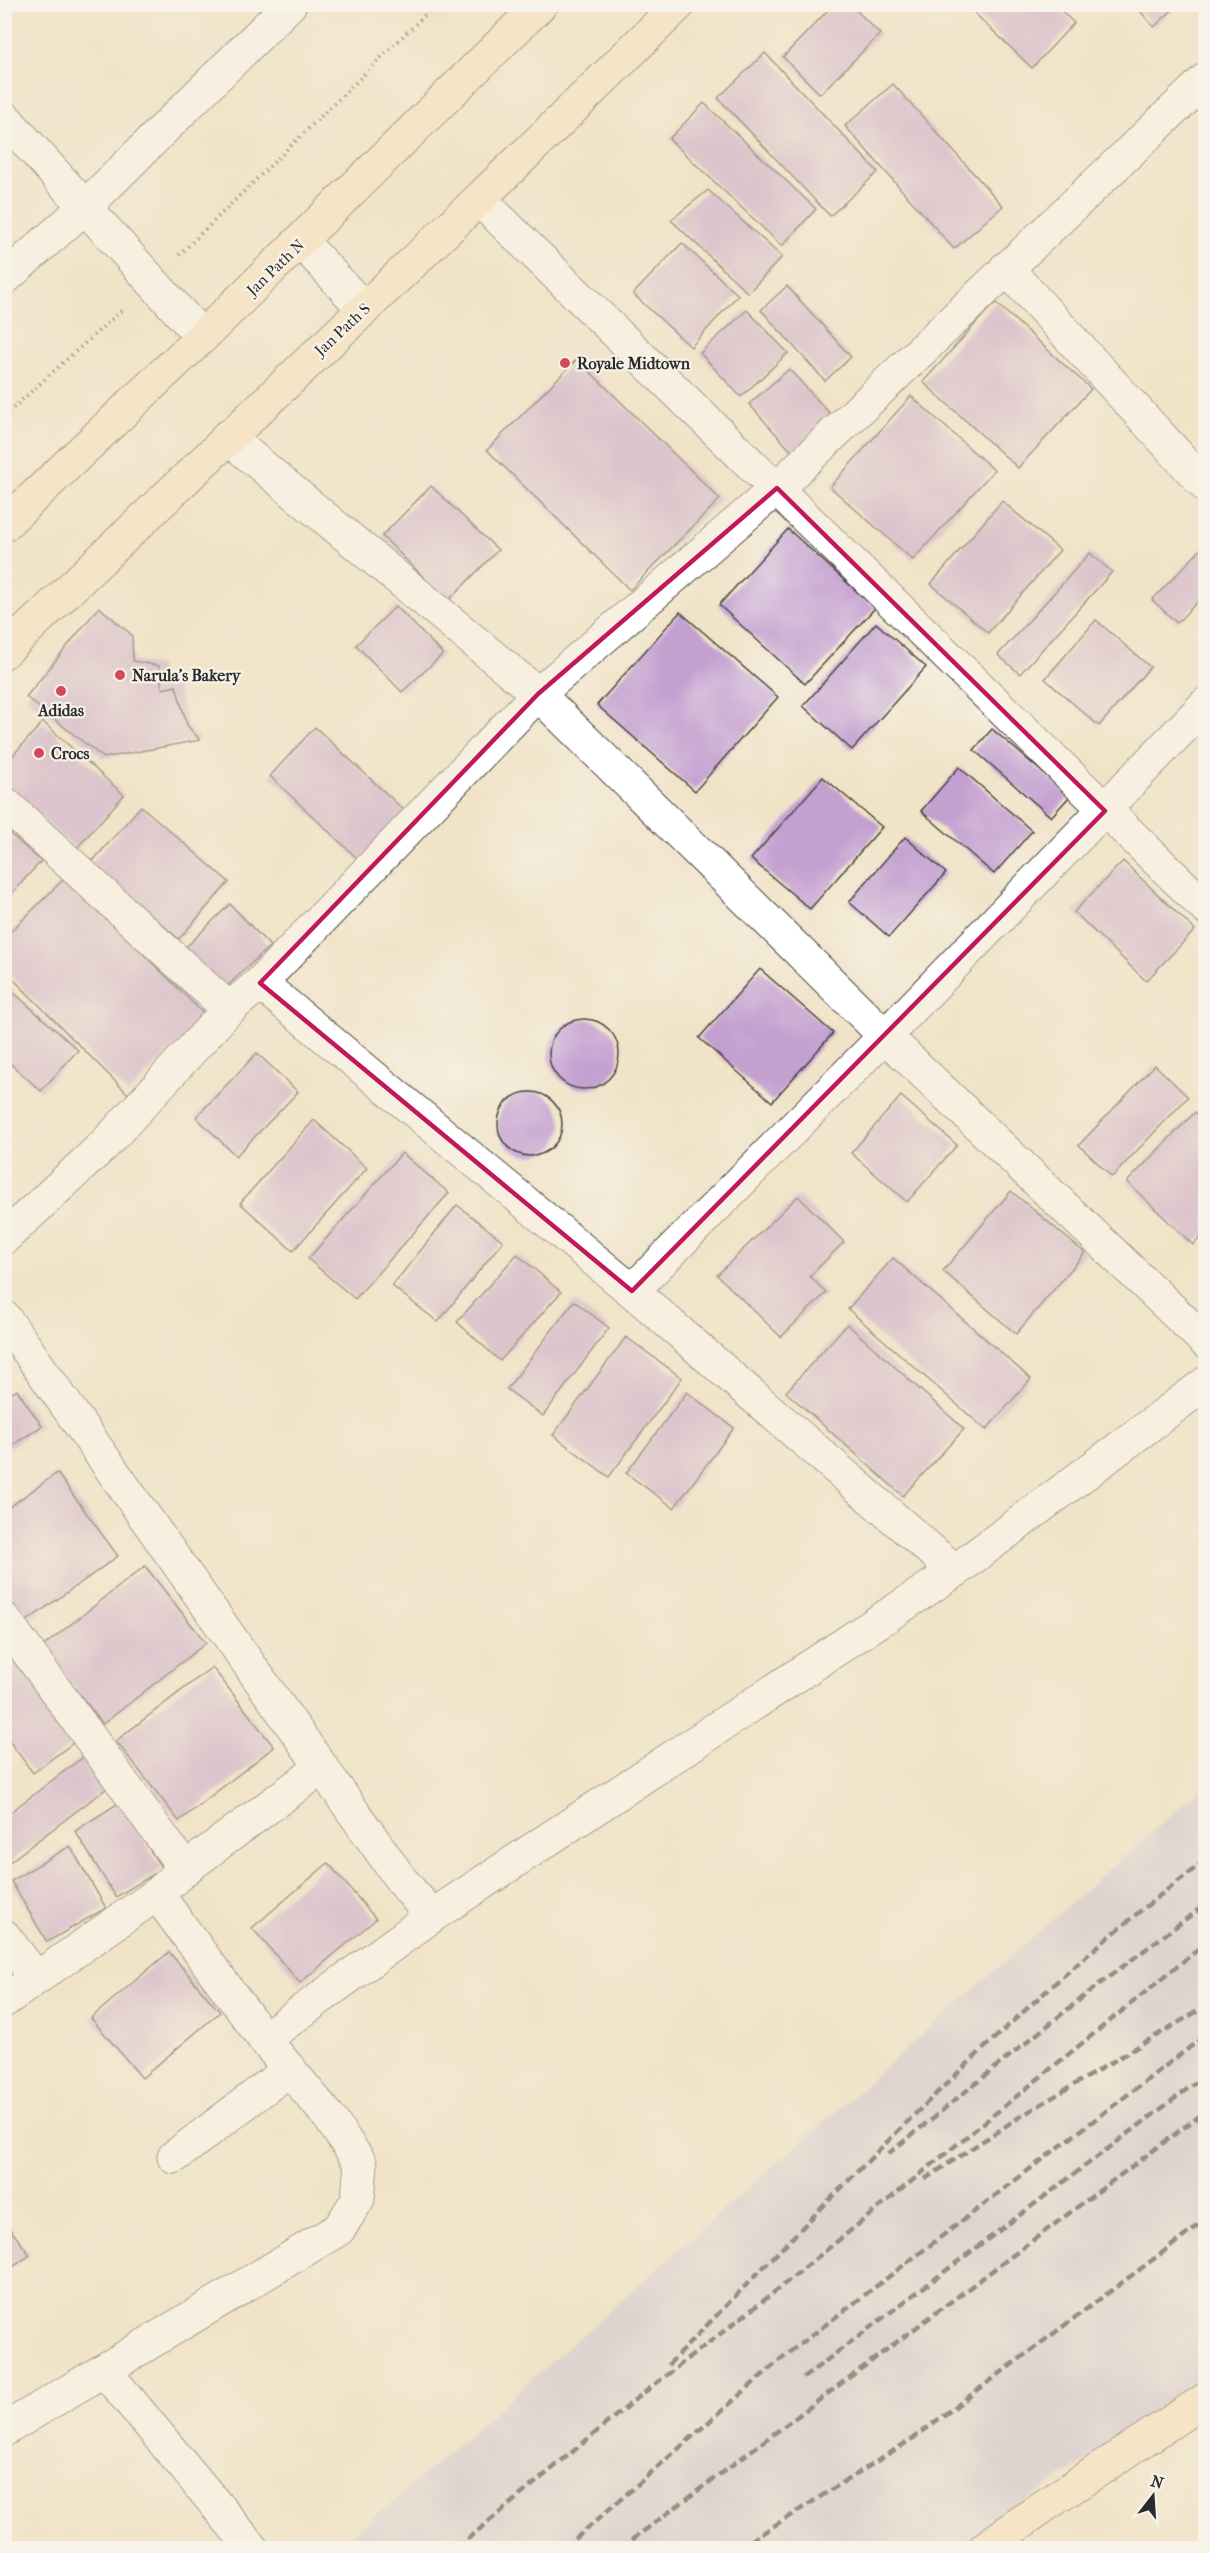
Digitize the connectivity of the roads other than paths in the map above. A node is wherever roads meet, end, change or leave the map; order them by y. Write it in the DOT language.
graph roads {
  1 [pos="290,4"];
  2 [pos="541,4"];
  3 [pos="679,4"];
  4 [pos="1206,79"];
  5 [pos="4,117"];
  6 [pos="480,200"];
  7 [pos="85,207"];
  8 [pos="301,241"];
  9 [pos="1006,268"];
  10 [pos="4,279"];
  11 [pos="364,309"];
  12 [pos="202,337"];
  13 [pos="227,437"];
  14 [pos="1206,486"];
  15 [pos="777,488"];
  16 [pos="4,525"];
  17 [pos="4,652"];
  18 [pos="538,694"];
  19 [pos="1206,704"];
  20 [pos="4,803"];
  21 [pos="1105,811"];
  22 [pos="1206,908"];
  23 [pos="260,983"];
  24 [pos="229,1010"];
  25 [pos="885,1036"];
  26 [pos="4,1238"];
  27 [pos="632,1291"];
  28 [pos="4,1317"];
  29 [pos="1206,1342"];
  30 [pos="1206,1383"];
  31 [pos="955,1571"];
  32 [pos="4,1619"];
  33 [pos="322,1767"];
  34 [pos="185,1869"];
  35 [pos="157,1894"];
  36 [pos="432,1916"];
  37 [pos="4,1936"];
  38 [pos="36,1978"];
  39 [pos="4,2001"];
  40 [pos="264,2039"];
  41 [pos="290,2070"];
  42 [pos="174,2157"];
  43 [pos="104,2370"];
  44 [pos="1206,2399"];
  45 [pos="4,2430"];
  46 [pos="252,2548"];
  47 [pos="985,2548"];
  1 -- 7 [label="street"];
  2 -- 8 [label="main road, Jan Path N"];
  3 -- 6 [label="main road, Jan Path S"];
  4 -- 9 [label="street"];
  5 -- 7 [label="street"];
  6 -- 11 [label="main road, Jan Path S"];
  6 -- 15 [label="street"];
  7 -- 10 [label="street"];
  7 -- 12 [label="street"];
  8 -- 11 [label="street"];
  8 -- 12 [label="main road, Jan Path N"];
  9 -- 14 [label="street"];
  9 -- 15 [label="street"];
  11 -- 13 [label="main road, Jan Path S"];
  12 -- 16 [label="main road, Jan Path N"];
  13 -- 17 [label="main road, Jan Path S"];
  13 -- 18 [label="street"];
  15 -- 18 [label="street"];
  15 -- 21 [label="street"];
  18 -- 23 [label="street"];
  18 -- 25 [label="street"];
  19 -- 21 [label="street"];
  20 -- 24 [label="street"];
  21 -- 22 [label="street"];
  21 -- 25 [label="street"];
  23 -- 24 [label="street"];
  23 -- 27 [label="street"];
  24 -- 26 [label="street"];
  25 -- 27 [label="street"];
  25 -- 29 [label="street"];
  27 -- 31 [label="street"];
  28 -- 33 [label="street"];
  30 -- 31 [label="street"];
  31 -- 36 [label="street"];
  32 -- 34 [label="street"];
  33 -- 34 [label="street"];
  33 -- 36 [label="street"];
  34 -- 35 [label="street"];
  35 -- 38 [label="street"];
  35 -- 40 [label="street"];
  36 -- 40 [label="street"];
  37 -- 38 [label="street"];
  38 -- 39 [label="street"];
  40 -- 41 [label="street"];
  41 -- 42 [label="street"];
  41 -- 43 [label="street"];
  43 -- 45 [label="street"];
  43 -- 46 [label="street"];
  44 -- 47 [label="main road"];
}
